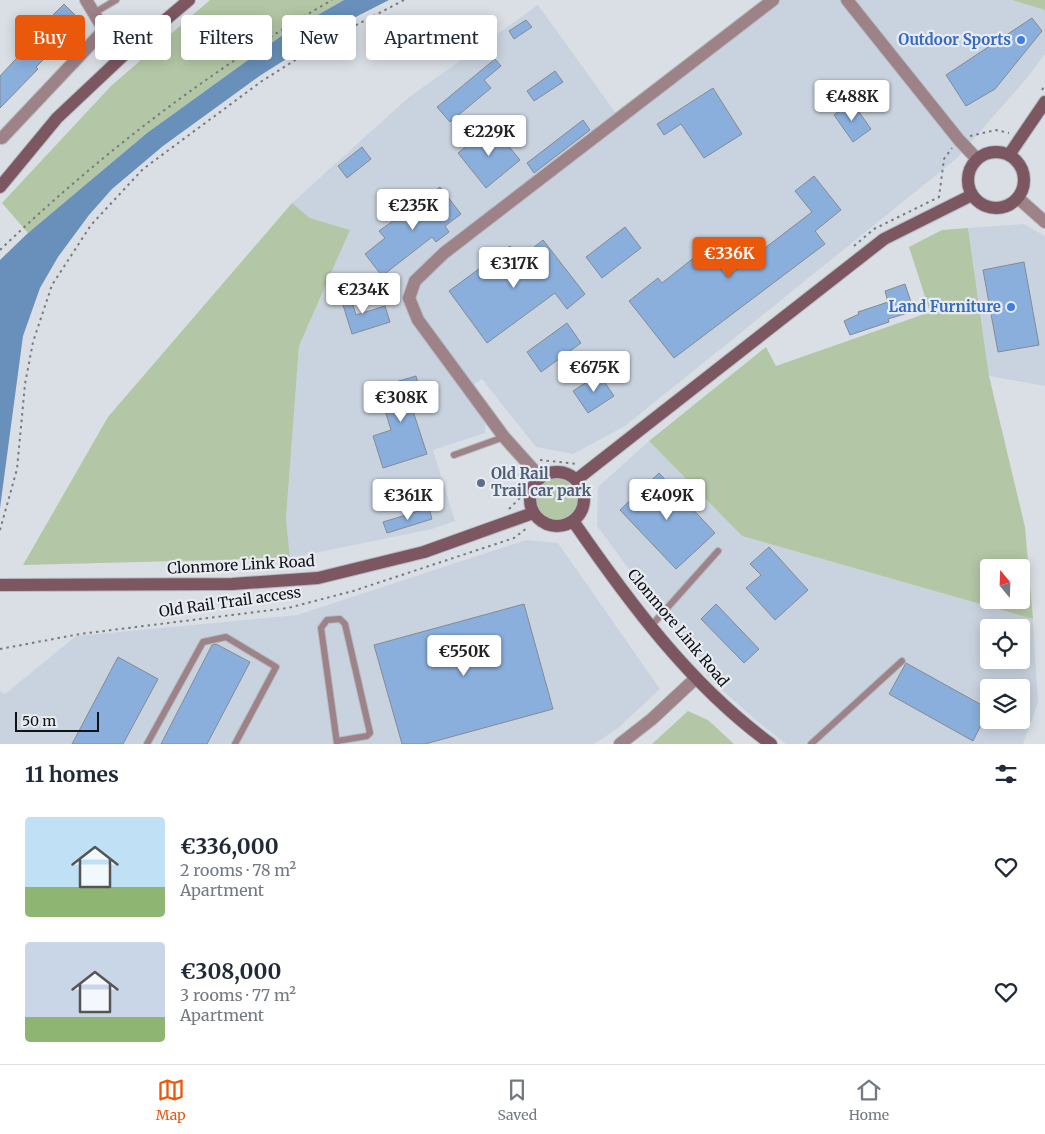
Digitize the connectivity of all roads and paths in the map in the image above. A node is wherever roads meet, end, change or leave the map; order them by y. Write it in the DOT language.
graph roads {
  1 [pos="86,0"];
  2 [pos="116,0"];
  3 [pos="189,0"];
  4 [pos="332,0"];
  5 [pos="404,0"];
  6 [pos="773,0"];
  7 [pos="847,0"];
  8 [pos="94,13"];
  9 [pos="171,15"];
  10 [pos="95,40"];
  11 [pos="119,60"];
  12 [pos="1045,102"];
  13 [pos="2,138"];
  14 [pos="1009,155"];
  15 [pos="977,159"];
  16 [pos="0,187"];
  17 [pos="972,195"];
  18 [pos="1018,198"];
  19 [pos="1045,222"];
  20 [pos="0,250"];
  21 [pos="504,437"];
  22 [pos="454,455"];
  23 [pos="540,477"];
  24 [pos="576,480"];
  25 [pos="509,509"];
  26 [pos="501,513"];
  27 [pos="536,516"];
  28 [pos="573,521"];
  29 [pos="0,530"];
  30 [pos="718,551"];
  31 [pos="0,585"];
  32 [pos="651,626"];
  33 [pos="0,649"];
  34 [pos="902,661"];
  35 [pos="696,678"];
  36 [pos="337,742"];
  37 [pos="147,744"];
  38 [pos="235,744"];
  39 [pos="620,744"];
  40 [pos="771,744"];
  41 [pos="811,744"];
  1 -- 8 [label="street"];
  2 -- 8 [label="lane"];
  3 -- 9 [label="main road"];
  4 -- 20 [label="path"];
  5 -- 29 [label="path"];
  6 -- 21 [label="street"];
  7 -- 15 [label="street"];
  10 -- 13 [label="street"];
  11 -- 16 [label="main road"];
  12 -- 14 [label="main road"];
  14 -- 15 [label="main road"];
  14 -- 18 [label="main road"];
  15 -- 17 [label="main road"];
  17 -- 18 [label="main road"];
  17 -- 24 [label="main road"];
  18 -- 19 [label="street"];
  21 -- 22 [label="lane"];
  21 -- 23 [label="street"];
  23 -- 24 [label="main road"];
  23 -- 27 [label="main road"];
  24 -- 28 [label="main road"];
  25 -- 26 [label="path"];
  27 -- 28 [label="main road"];
  27 -- 31 [label="main road, Clonmore Link Road"];
  27 -- 33 [label="path, Old Rail Trail access"];
  28 -- 32 [label="main road, Clonmore Link Road"];
  30 -- 32 [label="lane"];
  32 -- 35 [label="main road, Clonmore Link Road"];
  34 -- 41 [label="lane"];
  35 -- 39 [label="street"];
  35 -- 40 [label="main road, Clonmore Link Road"];
  36 -- 36 [label="lane"];
  37 -- 38 [label="lane"];
}
